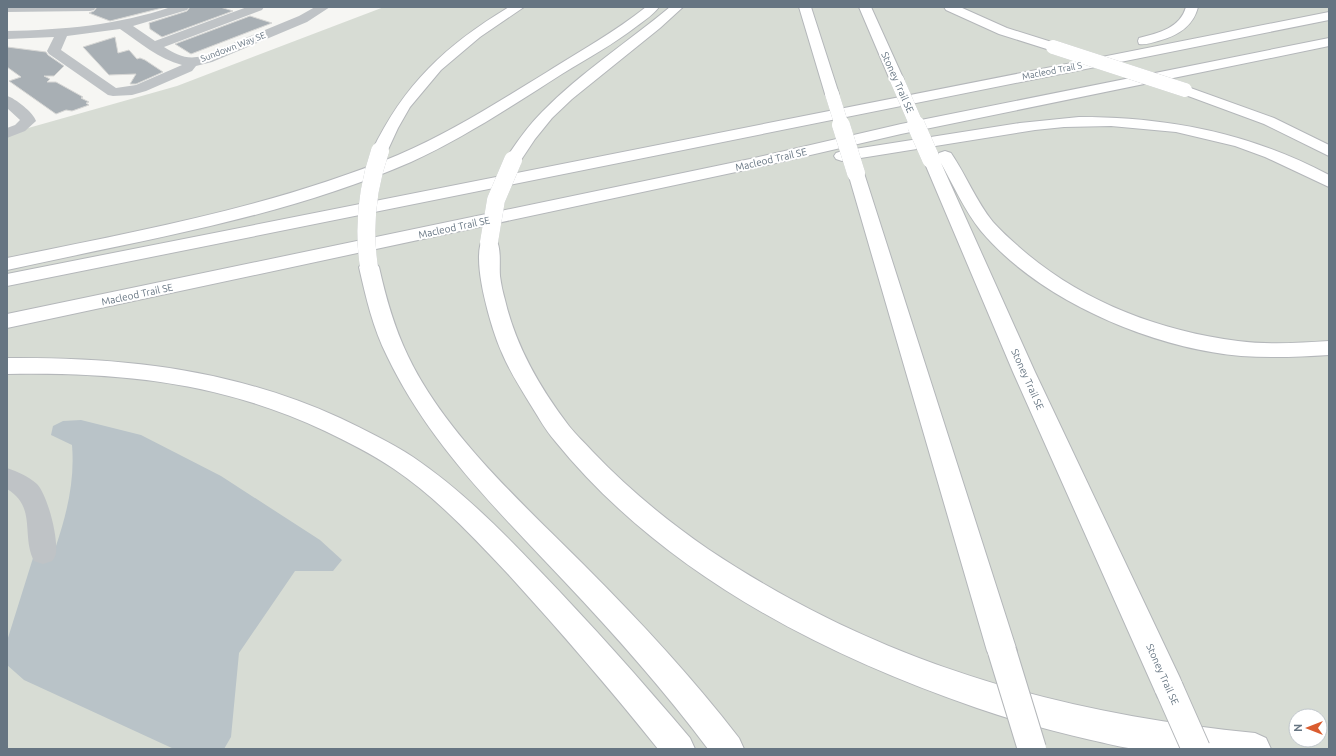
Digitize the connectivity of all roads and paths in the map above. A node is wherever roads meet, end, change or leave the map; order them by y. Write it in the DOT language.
graph roads {
  1 [pos="90,7"];
  2 [pos="183,7"];
  3 [pos="258,7"];
  4 [pos="324,7"];
  5 [pos="518,7"];
  6 [pos="653,7"];
  7 [pos="677,7"];
  8 [pos="805,7"];
  9 [pos="865,7"];
  10 [pos="950,7"];
  11 [pos="1192,7"];
  12 [pos="7,8"];
  13 [pos="1329,16"];
  14 [pos="122,25"];
  15 [pos="62,34"];
  16 [pos="7,35"];
  17 [pos="1329,42"];
  18 [pos="154,46"];
  19 [pos="192,62"];
  20 [pos="7,100"];
  21 [pos="774,126"];
  22 [pos="7,134"];
  23 [pos="1329,151"];
  24 [pos="938,158"];
  25 [pos="750,164"];
  26 [pos="1329,182"];
  27 [pos="7,264"];
  28 [pos="7,280"];
  29 [pos="7,321"];
  30 [pos="1329,348"];
  31 [pos="7,366"];
  32 [pos="7,478"];
  33 [pos="43,553"];
  34 [pos="679,749"];
  35 [pos="728,749"];
  36 [pos="1032,749"];
  37 [pos="1196,749"];
  38 [pos="1255,749"];
  1 -- 12 [label="street"];
  2 -- 14 [label="street"];
  3 -- 18 [label="street"];
  4 -- 19 [label="street, Sundown Way SE"];
  5 -- 35 [label="highway, bridge"];
  6 -- 27 [label="highway"];
  7 -- 38 [label="highway, bridge"];
  8 -- 36 [label="highway, bridge"];
  9 -- 24 [label="highway, Stoney Trail SE, bridge"];
  10 -- 23 [label="highway, bridge"];
  11 -- 21 [label="highway"];
  13 -- 21 [label="highway, Macleod Trail S"];
  14 -- 15 [label="street"];
  14 -- 18 [label="street, Sundown Way SE"];
  15 -- 16 [label="street"];
  15 -- 19 [label="street"];
  17 -- 25 [label="highway, Macleod Trail SE"];
  18 -- 19 [label="street, Sundown Way SE"];
  20 -- 22 [label="street"];
  21 -- 28 [label="highway"];
  24 -- 30 [label="highway"];
  24 -- 37 [label="highway, Stoney Trail SE, bridge"];
  25 -- 26 [label="highway"];
  25 -- 29 [label="highway, Macleod Trail SE"];
  31 -- 34 [label="highway"];
  32 -- 33 [label="street"];
}
